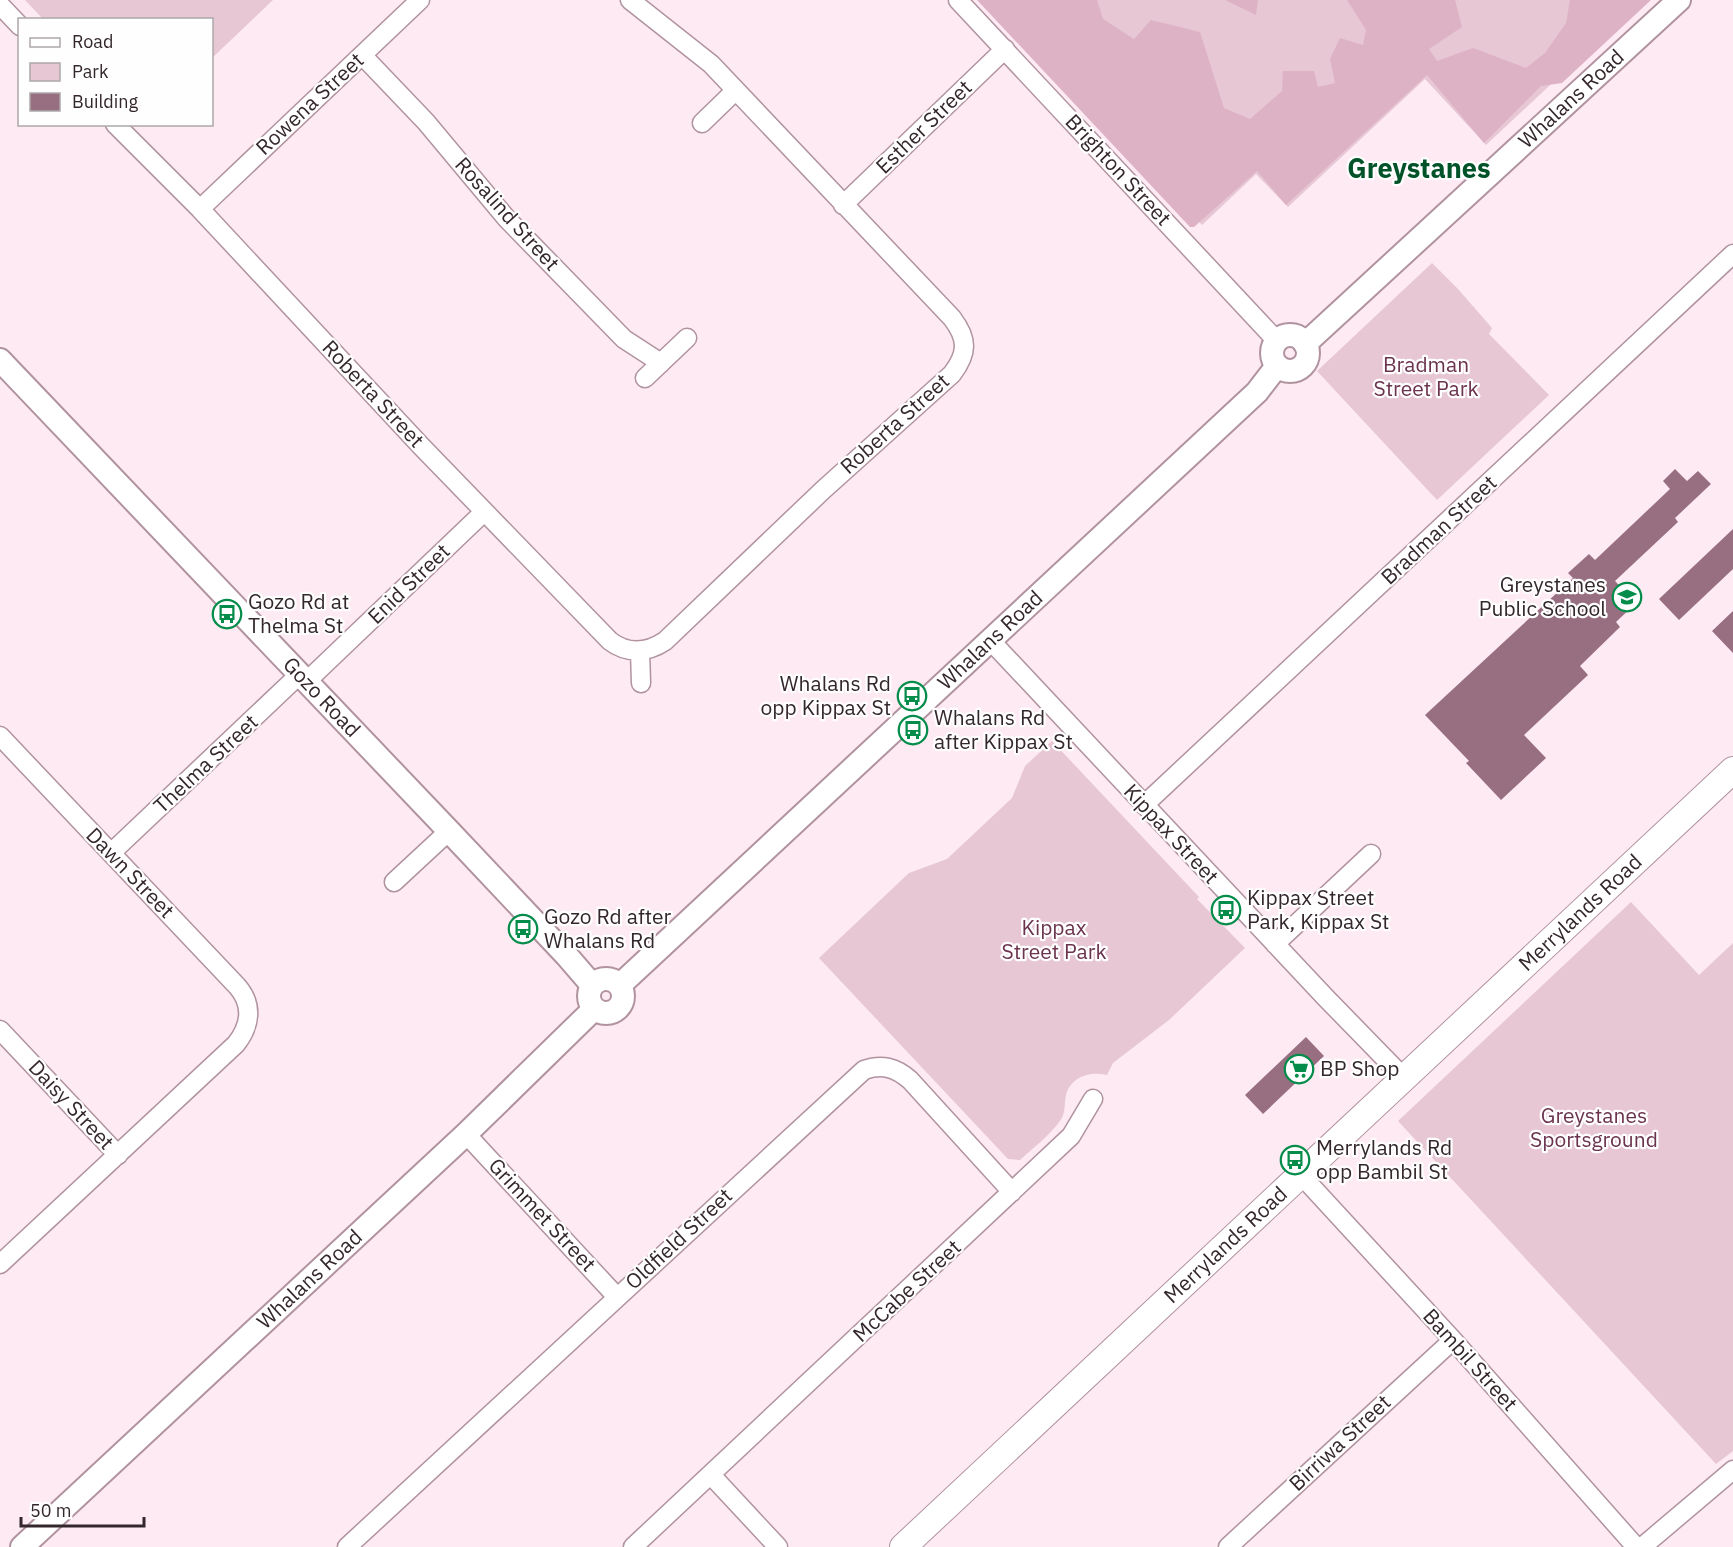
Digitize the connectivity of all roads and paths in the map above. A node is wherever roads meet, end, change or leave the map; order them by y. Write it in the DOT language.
graph roads {
  1 [pos="420,0"];
  2 [pos="630,0"];
  3 [pos="958,0"];
  4 [pos="1679,0"];
  5 [pos="0,5"];
  6 [pos="18,24"];
  7 [pos="1005,49"];
  8 [pos="362,55"];
  9 [pos="735,91"];
  10 [pos="702,123"];
  11 [pos="117,126"];
  12 [pos="843,205"];
  13 [pos="200,209"];
  14 [pos="1733,254"];
  15 [pos="687,338"];
  16 [pos="1277,341"];
  17 [pos="1305,344"];
  18 [pos="0,360"];
  19 [pos="660,363"];
  20 [pos="1277,366"];
  21 [pos="645,378"];
  22 [pos="484,512"];
  23 [pos="990,640"];
  24 [pos="640,651"];
  25 [pos="304,678"];
  26 [pos="641,683"];
  27 [pos="0,736"];
  28 [pos="1733,770"];
  29 [pos="1144,805"];
  30 [pos="449,831"];
  31 [pos="111,854"];
  32 [pos="1371,854"];
  33 [pos="394,882"];
  34 [pos="1275,944"];
  35 [pos="620,985"];
  36 [pos="592,986"];
  37 [pos="594,1009"];
  38 [pos="0,1030"];
  39 [pos="1404,1077"];
  40 [pos="1093,1099"];
  41 [pos="466,1134"];
  42 [pos="118,1155"];
  43 [pos="1300,1175"];
  44 [pos="1012,1192"];
  45 [pos="0,1264"];
  46 [pos="617,1297"];
  47 [pos="1453,1340"];
  48 [pos="1733,1470"];
  49 [pos="711,1475"];
  50 [pos="22,1547"];
  51 [pos="347,1547"];
  52 [pos="633,1547"];
  53 [pos="778,1547"];
  54 [pos="903,1547"];
  55 [pos="1228,1547"];
  56 [pos="1636,1547"];
  57 [pos="1642,1547"];
  1 -- 8 [label="street, Rowena Street"];
  2 -- 9 [label="street, Roberta Street"];
  3 -- 7 [label="street, Brighton Street"];
  4 -- 17 [label="street, Whalans Road"];
  5 -- 6 [label="street"];
  7 -- 12 [label="street, Esther Street"];
  7 -- 16 [label="street, Brighton Street"];
  8 -- 13 [label="street, Rowena Street"];
  8 -- 19 [label="street, Rosalind Street"];
  9 -- 10 [label="street"];
  9 -- 12 [label="street, Roberta Street"];
  11 -- 13 [label="street, Roberta Street"];
  12 -- 24 [label="street, Roberta Street"];
  13 -- 22 [label="street, Roberta Street"];
  14 -- 29 [label="street, Bradman Street"];
  15 -- 19 [label="street"];
  16 -- 17 [label="street"];
  16 -- 20 [label="street"];
  17 -- 20 [label="street"];
  18 -- 25 [label="street, Gozo Road"];
  19 -- 21 [label="street"];
  20 -- 23 [label="street, Whalans Road"];
  22 -- 24 [label="street, Roberta Street"];
  22 -- 25 [label="street, Enid Street"];
  23 -- 29 [label="street, Kippax Street"];
  23 -- 35 [label="street, Whalans Road"];
  24 -- 26 [label="street"];
  25 -- 30 [label="street, Gozo Road"];
  25 -- 31 [label="street, Thelma Street"];
  27 -- 31 [label="street, Dawn Street"];
  28 -- 39 [label="main road, Merrylands Road"];
  29 -- 34 [label="street, Kippax Street"];
  30 -- 33 [label="street"];
  30 -- 36 [label="street, Gozo Road"];
  31 -- 42 [label="street, Dawn Street"];
  32 -- 34 [label="street"];
  34 -- 39 [label="street, Kippax Street"];
  35 -- 36 [label="street"];
  35 -- 37 [label="street"];
  36 -- 37 [label="street"];
  37 -- 41 [label="street, Whalans Road"];
  38 -- 42 [label="street, Daisy Street"];
  39 -- 43 [label="main road, Merrylands Road"];
  40 -- 44 [label="street, McCabe Street"];
  41 -- 46 [label="street, Grimmet Street"];
  41 -- 50 [label="street, Whalans Road"];
  42 -- 45 [label="street, Dawn Street"];
  43 -- 47 [label="street, Bambil Street"];
  43 -- 54 [label="main road, Merrylands Road"];
  44 -- 46 [label="street, Oldfield Street"];
  44 -- 49 [label="street, McCabe Street"];
  46 -- 51 [label="street, Oldfield Street"];
  47 -- 55 [label="street, Birriwa Street"];
  47 -- 56 [label="street, Bambil Street"];
  48 -- 57 [label="street"];
  49 -- 52 [label="street"];
  49 -- 53 [label="street"];
}
